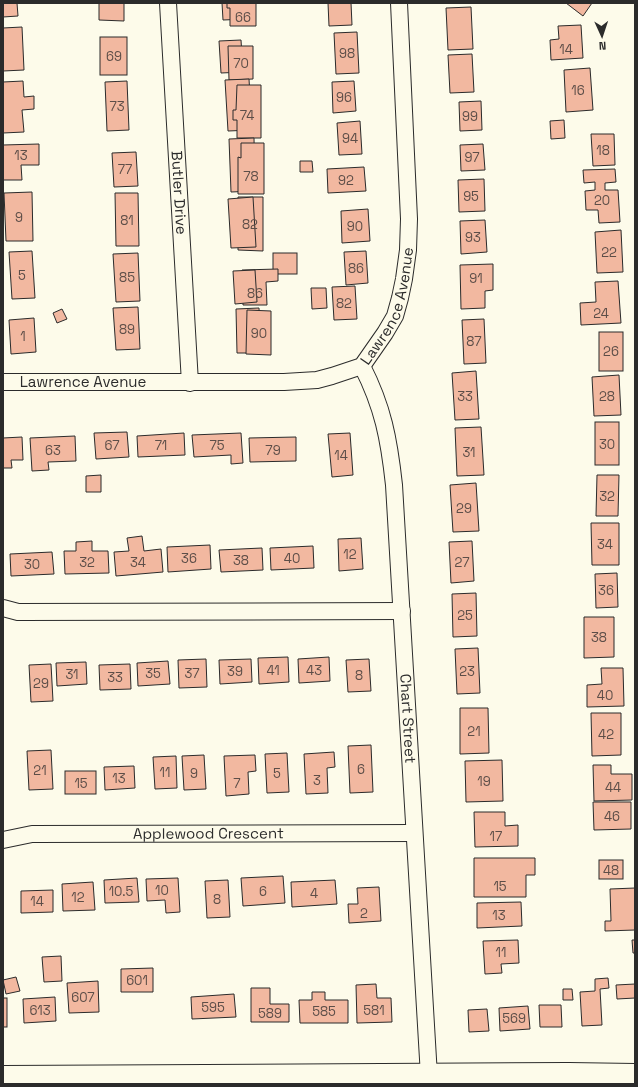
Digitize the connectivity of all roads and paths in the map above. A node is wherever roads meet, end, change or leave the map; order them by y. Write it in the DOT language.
graph roads {
  1 [pos="168,3"];
  2 [pos="399,3"];
  3 [pos="362,366"];
  4 [pos="3,382"];
  5 [pos="190,383"];
  6 [pos="3,608"];
  7 [pos="402,611"];
  8 [pos="414,833"];
  9 [pos="3,840"];
  10 [pos="635,1075"];
  11 [pos="429,1076"];
  12 [pos="3,1077"];
  13 [pos="569,1079"];
  1 -- 5 [label="street, Butler Drive"];
  2 -- 3 [label="street, Lawrence Avenue"];
  3 -- 5 [label="street, Lawrence Avenue"];
  3 -- 7 [label="street, Chart Street"];
  4 -- 5 [label="street, Lawrence Avenue"];
  6 -- 7 [label="street"];
  7 -- 8 [label="street, Chart Street"];
  8 -- 9 [label="street, Applewood Crescent"];
  8 -- 11 [label="street, Chart Street"];
  10 -- 13 [label="main road"];
  11 -- 12 [label="main road"];
  11 -- 13 [label="main road"];
}
